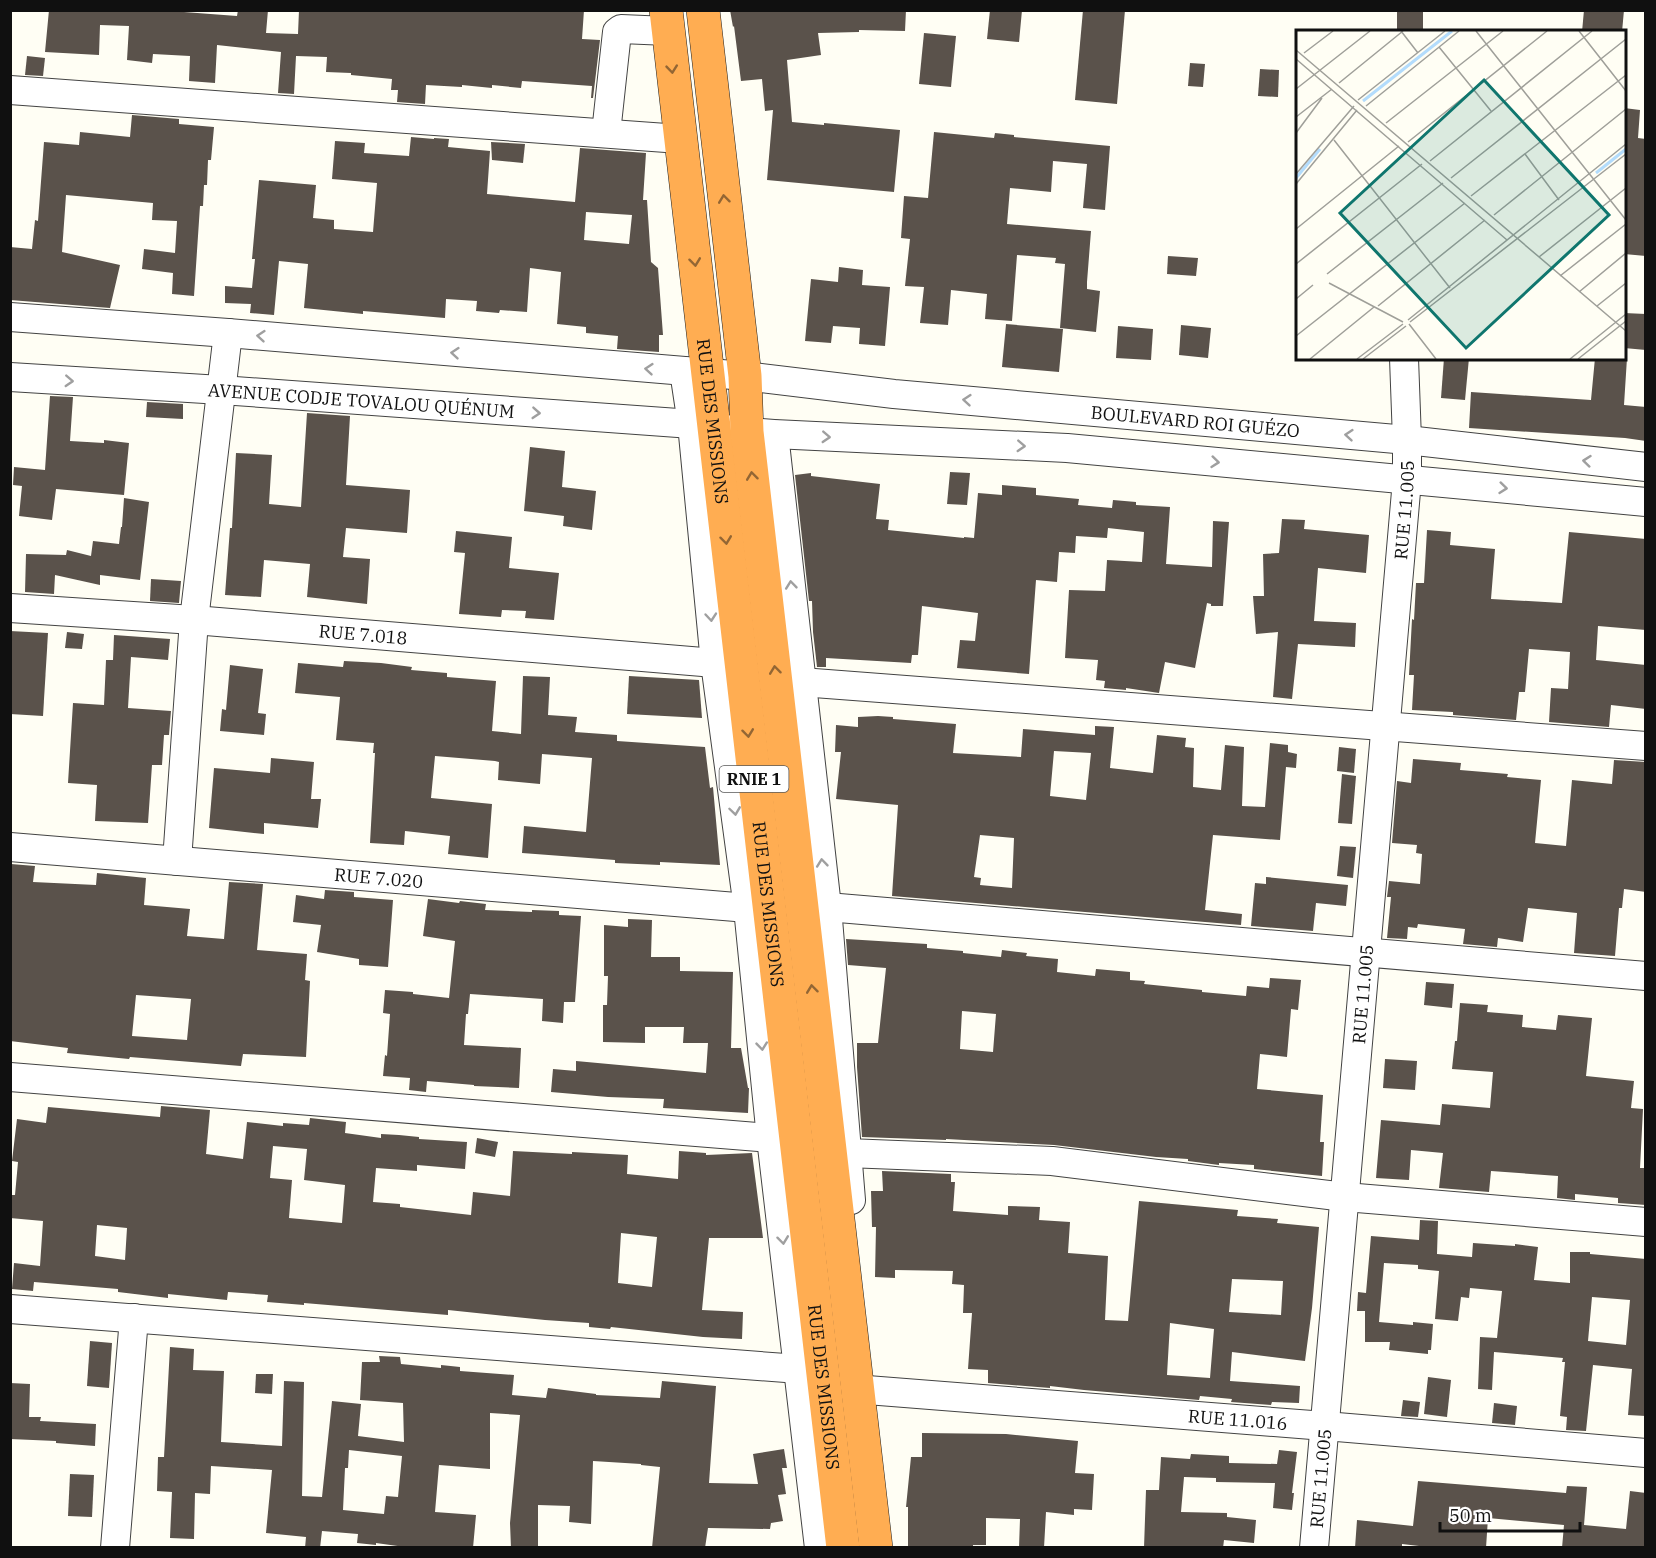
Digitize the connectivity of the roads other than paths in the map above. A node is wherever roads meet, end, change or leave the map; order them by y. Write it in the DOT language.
graph roads {
  1 [pos="703,10"];
  2 [pos="667,21"];
  3 [pos="10,90"];
  4 [pos="606,133"];
  5 [pos="680,139"];
  6 [pos="10,317"];
  7 [pos="228,333"];
  8 [pos="1404,360"];
  9 [pos="696,372"];
  10 [pos="745,376"];
  11 [pos="10,377"];
  12 [pos="220,390"];
  13 [pos="703,426"];
  14 [pos="761,433"];
  15 [pos="1407,440"];
  16 [pos="1646,467"];
  17 [pos="1407,480"];
  18 [pos="1646,502"];
  19 [pos="10,608"];
  20 [pos="194,620"];
  21 [pos="715,663"];
  22 [pos="801,682"];
  23 [pos="1386,726"];
  24 [pos="1646,746"];
  25 [pos="10,847"];
  26 [pos="177,861"];
  27 [pos="827,907"];
  28 [pos="748,908"];
  29 [pos="1366,953"];
  30 [pos="1646,976"];
  31 [pos="10,1077"];
  32 [pos="771,1138"];
  33 [pos="847,1153"];
  34 [pos="1345,1197"];
  35 [pos="1646,1222"];
  36 [pos="10,1309"];
  37 [pos="134,1318"];
  38 [pos="798,1369"];
  39 [pos="867,1390"];
  40 [pos="1325,1426"];
  41 [pos="1646,1453"];
  42 [pos="115,1548"];
  43 [pos="819,1548"];
  44 [pos="843,1548"];
  45 [pos="876,1548"];
  46 [pos="890,1548"];
  47 [pos="1314,1548"];
  10 -- 1 [label="highway, RUE DES MISSIONS / RNIE 1, one-way"];
  2 -- 4 [label="street"];
  2 -- 5 [label="highway, RUE DES MISSIONS / RNIE 1, one-way"];
  3 -- 4 [label="street"];
  4 -- 5 [label="street"];
  5 -- 9 [label="highway, RUE DES MISSIONS / RNIE 1, one-way"];
  6 -- 7 [label="street"];
  9 -- 7 [label="street, one-way"];
  7 -- 12 [label="street"];
  8 -- 15 [label="street, RUE 11.005"];
  9 -- 10 [label="street, BOULEVARD ROI GUÉZO"];
  9 -- 13 [label="highway, RUE DES MISSIONS / RNIE 1"];
  10 -- 14 [label="highway, RUE DES MISSIONS / RNIE 1"];
  15 -- 10 [label="street, BOULEVARD ROI GUÉZO, one-way"];
  11 -- 12 [label="street, AVENUE CODJE TOVALOU QUÉNUM, one-way"];
  12 -- 13 [label="street, AVENUE CODJE TOVALOU QUÉNUM, one-way"];
  12 -- 20 [label="street"];
  13 -- 14 [label="street, AVENUE CODJE TOVALOU QUÉNUM"];
  13 -- 21 [label="street, one-way"];
  13 -- 44 [label="highway, RUE DES MISSIONS / RNIE 1, one-way"];
  14 -- 17 [label="street, one-way"];
  22 -- 14 [label="street, one-way"];
  45 -- 14 [label="highway, RUE DES MISSIONS / RNIE 1, one-way"];
  16 -- 15 [label="street, BOULEVARD ROI GUÉZO, one-way"];
  15 -- 17 [label="street, RUE 11.005"];
  17 -- 18 [label="street, one-way"];
  17 -- 23 [label="street, RUE 11.005"];
  19 -- 20 [label="street, RUE 7.018"];
  20 -- 21 [label="street, RUE 7.018"];
  20 -- 26 [label="street"];
  21 -- 28 [label="street, one-way"];
  22 -- 23 [label="street"];
  27 -- 22 [label="street, one-way"];
  23 -- 24 [label="street"];
  23 -- 29 [label="street, RUE 11.005"];
  25 -- 26 [label="street, RUE 7.020"];
  26 -- 28 [label="street, RUE 7.020"];
  27 -- 29 [label="street"];
  27 -- 33 [label="street"];
  28 -- 32 [label="street, one-way"];
  29 -- 30 [label="street"];
  29 -- 34 [label="street, RUE 11.005"];
  31 -- 32 [label="street"];
  32 -- 38 [label="street, one-way"];
  33 -- 34 [label="street"];
  33 -- 39 [label="street"];
  34 -- 35 [label="street"];
  34 -- 40 [label="street, RUE 11.005"];
  36 -- 37 [label="street"];
  37 -- 38 [label="street"];
  37 -- 42 [label="street"];
  38 -- 43 [label="street"];
  39 -- 40 [label="street, RUE 11.016"];
  39 -- 46 [label="street"];
  40 -- 41 [label="street, RUE 11.016"];
  40 -- 47 [label="street, RUE 11.005"];
}
